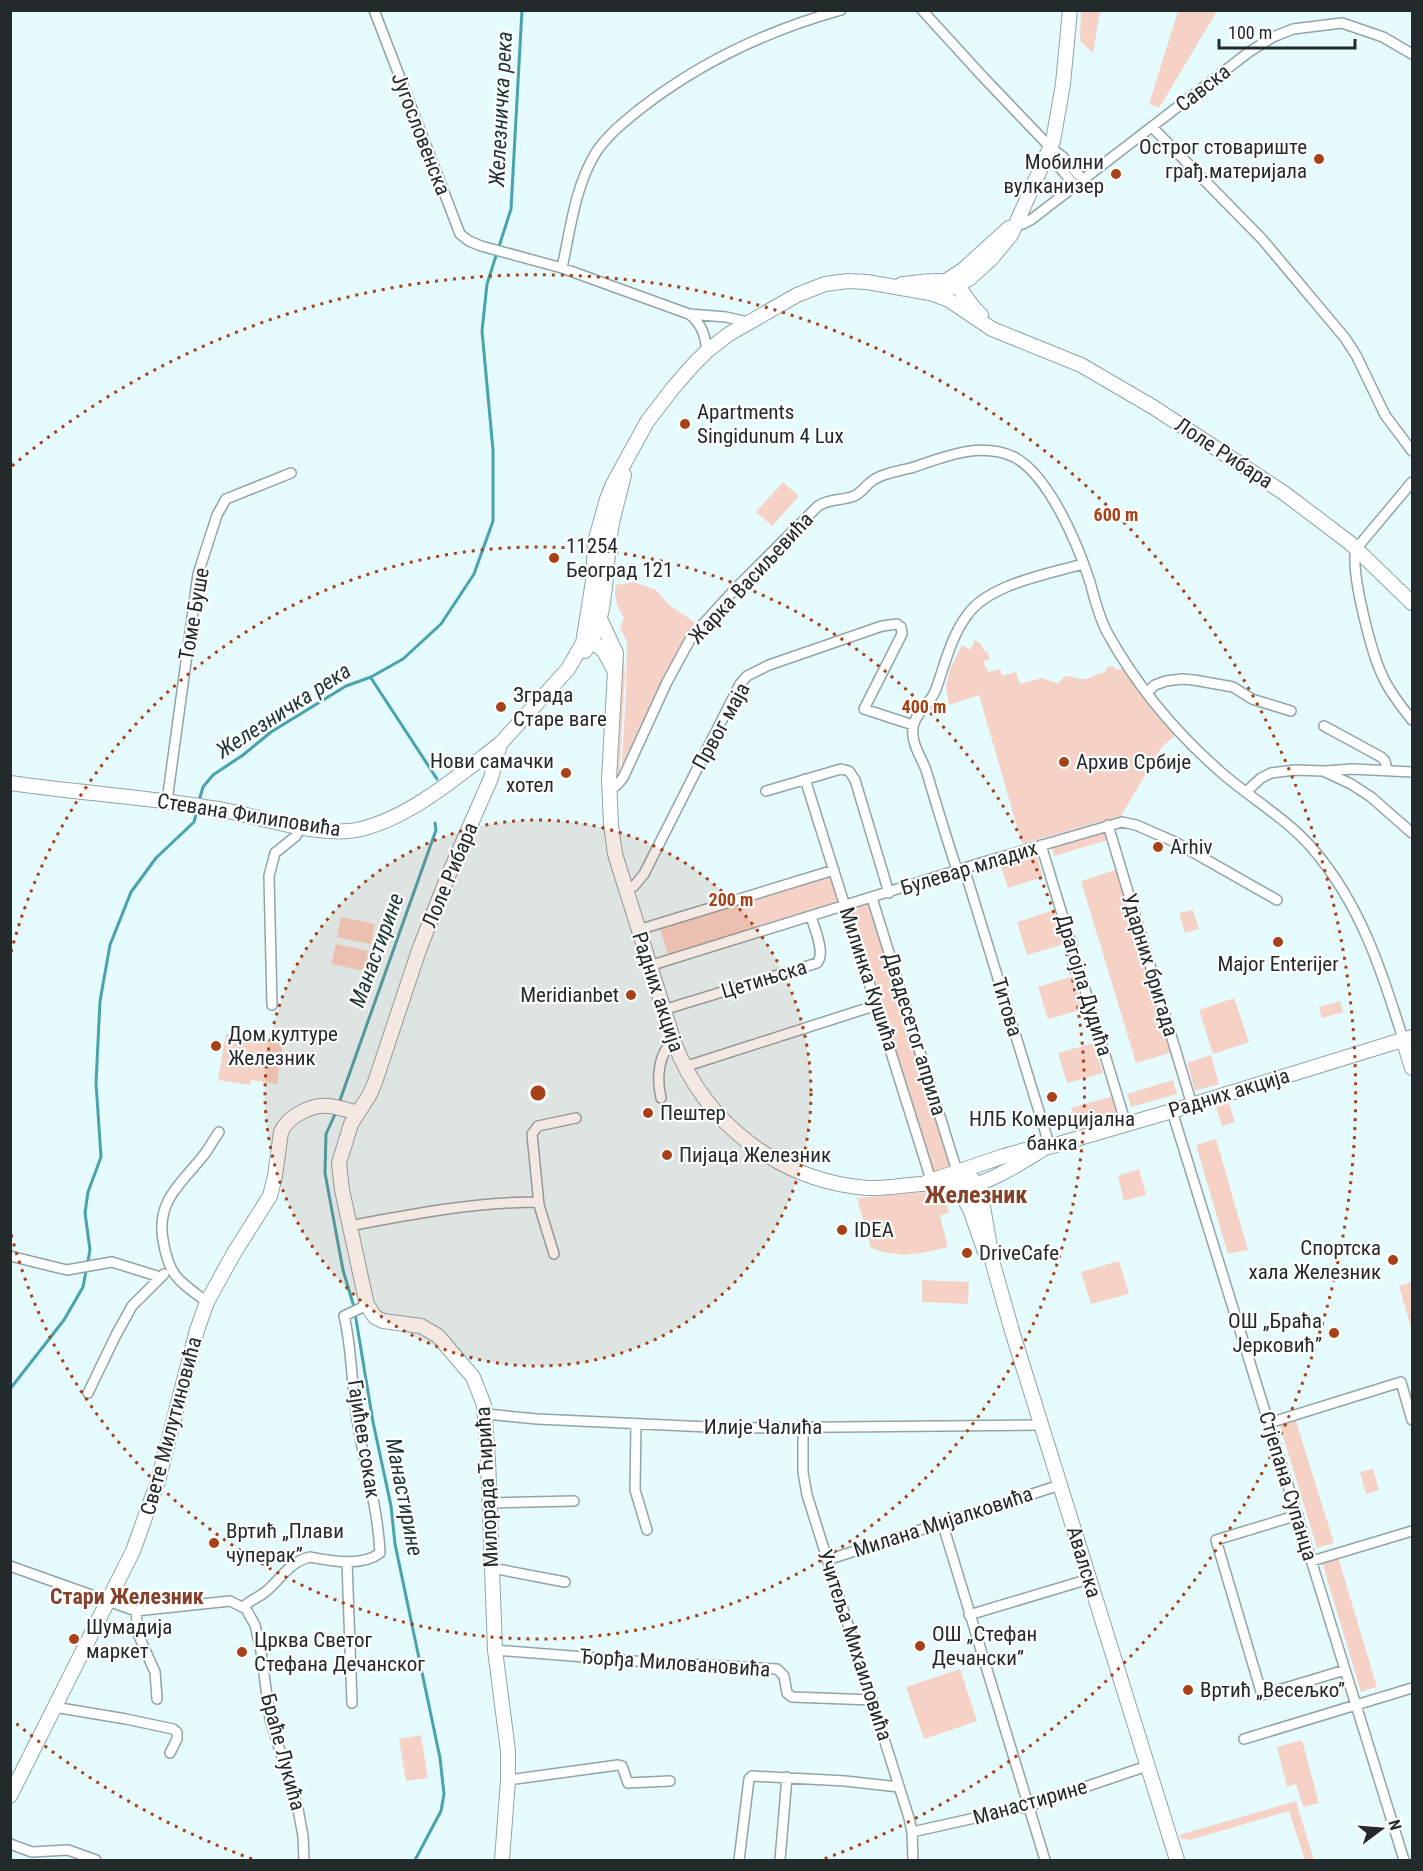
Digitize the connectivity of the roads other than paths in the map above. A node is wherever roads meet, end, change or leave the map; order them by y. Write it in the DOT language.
graph roads {
  1 [pos="374,10"];
  2 [pos="841,10"];
  3 [pos="922,10"];
  4 [pos="1070,10"];
  5 [pos="1413,54"];
  6 [pos="1153,128"];
  7 [pos="1050,147"];
  8 [pos="1079,183"];
  9 [pos="1014,225"];
  10 [pos="562,268"];
  11 [pos="882,285"];
  12 [pos="949,289"];
  13 [pos="689,314"];
  14 [pos="748,322"];
  15 [pos="707,351"];
  16 [pos="1413,451"];
  17 [pos="291,473"];
  18 [pos="1412,484"];
  19 [pos="1356,549"];
  20 [pos="1083,564"];
  21 [pos="1413,603"];
  22 [pos="592,638"];
  23 [pos="1147,692"];
  24 [pos="1291,711"];
  25 [pos="1413,720"];
  26 [pos="913,725"];
  27 [pos="1324,726"];
  28 [pos="500,744"];
  29 [pos="1325,771"];
  30 [pos="1387,771"];
  31 [pos="1413,772"];
  32 [pos="806,779"];
  33 [pos="10,783"];
  34 [pos="609,787"];
  35 [pos="766,791"];
  36 [pos="1246,792"];
  37 [pos="167,801"];
  38 [pos="1108,825"];
  39 [pos="301,826"];
  40 [pos="1413,833"];
  41 [pos="1041,845"];
  42 [pos="961,869"];
  43 [pos="834,870"];
  44 [pos="626,891"];
  45 [pos="889,892"];
  46 [pos="872,897"];
  47 [pos="1277,900"];
  48 [pos="846,906"];
  49 [pos="811,916"];
  50 [pos="638,930"];
  51 [pos="649,966"];
  52 [pos="272,1005"];
  53 [pos="877,1005"];
  54 [pos="663,1010"];
  55 [pos="1408,1038"];
  56 [pos="674,1042"];
  57 [pos="684,1067"];
  58 [pos="1413,1068"];
  59 [pos="662,1098"];
  60 [pos="1192,1105"];
  61 [pos="343,1109"];
  62 [pos="1172,1112"];
  63 [pos="576,1118"];
  64 [pos="1126,1124"];
  65 [pos="219,1132"];
  66 [pos="1047,1147"];
  67 [pos="1014,1167"];
  68 [pos="958,1171"];
  69 [pos="928,1182"];
  70 [pos="977,1184"];
  71 [pos="958,1186"];
  72 [pos="538,1202"];
  73 [pos="985,1220"];
  74 [pos="349,1226"];
  75 [pos="554,1254"];
  76 [pos="10,1256"];
  77 [pos="993,1264"];
  78 [pos="171,1270"];
  79 [pos="160,1277"];
  80 [pos="207,1302"];
  81 [pos="363,1307"];
  82 [pos="88,1393"];
  83 [pos="486,1414"];
  84 [pos="1413,1420"];
  85 [pos="1269,1422"];
  86 [pos="636,1425"];
  87 [pos="1041,1425"];
  88 [pos="803,1428"];
  89 [pos="1060,1485"];
  90 [pos="574,1501"];
  91 [pos="490,1503"];
  92 [pos="1298,1515"];
  93 [pos="942,1522"];
  94 [pos="647,1530"];
  95 [pos="1413,1531"];
  96 [pos="828,1560"];
  97 [pos="1312,1561"];
  98 [pos="347,1562"];
  99 [pos="10,1566"];
  100 [pos="492,1568"];
  101 [pos="1089,1579"];
  102 [pos="565,1582"];
  103 [pos="108,1601"];
  104 [pos="243,1606"];
  105 [pos="136,1611"];
  106 [pos="969,1615"];
  107 [pos="495,1650"];
  108 [pos="1345,1670"];
  109 [pos="1413,1688"];
  110 [pos="157,1699"];
  111 [pos="873,1700"];
  112 [pos="352,1703"];
  113 [pos="1356,1705"];
  114 [pos="54,1707"];
  115 [pos="1244,1739"];
  116 [pos="170,1753"];
  117 [pos="1147,1766"];
  118 [pos="787,1777"];
  119 [pos="508,1780"];
  120 [pos="670,1781"];
  121 [pos="899,1787"];
  122 [pos="10,1796"];
  123 [pos="1029,1806"];
  124 [pos="912,1832"];
  125 [pos="10,1844"];
  126 [pos="96,1860"];
  127 [pos="304,1860"];
  128 [pos="502,1860"];
  129 [pos="739,1860"];
  130 [pos="780,1860"];
  131 [pos="913,1860"];
  132 [pos="1046,1860"];
  133 [pos="1177,1860"];
  134 [pos="1404,1860"];
  1 -- 10 [label="street, Југословенска"];
  2 -- 10 [label="street"];
  3 -- 7 [label="street"];
  4 -- 7 [label="main road"];
  5 -- 6 [label="street, Савска"];
  6 -- 8 [label="street, Савска"];
  6 -- 16 [label="street"];
  7 -- 8 [label="street"];
  7 -- 9 [label="main road"];
  8 -- 9 [label="street, Савска"];
  9 -- 12 [label="main road, Савска"];
  10 -- 13 [label="street"];
  11 -- 12 [label="main road, Лоле Рибара"];
  11 -- 12 [label="main road, Лоле Рибара"];
  11 -- 14 [label="main road, Лоле Рибара"];
  12 -- 19 [label="main road, Лоле Рибара"];
  13 -- 14 [label="street"];
  13 -- 15 [label="street"];
  14 -- 15 [label="main road, Лоле Рибара"];
  15 -- 22 [label="main road, Лоле Рибара"];
  17 -- 37 [label="street, Томе Буше"];
  18 -- 19 [label="street"];
  19 -- 21 [label="main road, Лоле Рибара"];
  19 -- 25 [label="street"];
  20 -- 23 [label="street, Жарка Васиљевића"];
  20 -- 26 [label="street"];
  20 -- 34 [label="street, Жарка Васиљевића"];
  22 -- 28 [label="main road, Лоле Рибара"];
  22 -- 34 [label="main road, Радних акција"];
  23 -- 24 [label="street"];
  23 -- 36 [label="street, Жарка Васиљевића"];
  26 -- 42 [label="street, Титова"];
  26 -- 44 [label="street, Првог маја"];
  27 -- 30 [label="street"];
  28 -- 39 [label="main road, Стевана Филиповића"];
  28 -- 61 [label="main road, Лоле Рибара"];
  29 -- 30 [label="street"];
  29 -- 36 [label="street"];
  29 -- 40 [label="street"];
  30 -- 31 [label="street"];
  32 -- 35 [label="street"];
  32 -- 43 [label="street, Милинка Кушића"];
  32 -- 45 [label="street"];
  33 -- 37 [label="main road, Стевана Филиповића"];
  34 -- 44 [label="main road, Радних акција"];
  36 -- 55 [label="street, Жарка Васиљевића"];
  37 -- 39 [label="main road, Стевана Филиповића"];
  38 -- 41 [label="street, Булевар младих"];
  38 -- 47 [label="street, Булевар младих"];
  38 -- 60 [label="street, Ударних бригада"];
  39 -- 52 [label="street"];
  41 -- 42 [label="street, Булевар младих"];
  41 -- 64 [label="street, Драгојла Дудића"];
  42 -- 45 [label="street, Булевар младих"];
  42 -- 66 [label="street, Титова"];
  43 -- 48 [label="street, Милинка Кушића"];
  43 -- 50 [label="street"];
  44 -- 50 [label="main road, Радних акција"];
  45 -- 46 [label="street, Булевар младих"];
  46 -- 48 [label="street, Булевар младих"];
  46 -- 68 [label="street, Двадесетог априла"];
  48 -- 49 [label="street, Булевар младих"];
  48 -- 53 [label="street, Милинка Кушића"];
  49 -- 51 [label="street, Булевар младих"];
  49 -- 54 [label="street, Цетињска"];
  50 -- 51 [label="main road, Радних акција"];
  51 -- 54 [label="main road, Радних акција"];
  53 -- 57 [label="street"];
  53 -- 69 [label="street, Милинка Кушића"];
  54 -- 56 [label="main road, Радних акција"];
  55 -- 58 [label="main road"];
  55 -- 60 [label="main road, Радних акција"];
  56 -- 57 [label="main road, Радних акција"];
  56 -- 59 [label="street"];
  57 -- 69 [label="main road, Радних акција"];
  60 -- 62 [label="main road, Радних акција"];
  61 -- 74 [label="main road"];
  61 -- 80 [label="main road, Свете Милутиновића"];
  62 -- 64 [label="main road, Радних акција"];
  62 -- 85 [label="street, Стјепана Супанца"];
  63 -- 72 [label="street"];
  64 -- 66 [label="main road, Радних акција"];
  65 -- 78 [label="street"];
  66 -- 67 [label="main road, Радних акција"];
  66 -- 68 [label="main road, Радних акција"];
  67 -- 70 [label="main road, Радних акција"];
  67 -- 73 [label="main road"];
  68 -- 69 [label="main road, Радних акција"];
  68 -- 70 [label="main road"];
  68 -- 71 [label="main road, Авалска"];
  69 -- 71 [label="main road, Радних акција"];
  70 -- 71 [label="main road, Радних акција"];
  70 -- 73 [label="main road, Авалска"];
  71 -- 77 [label="main road, Авалска"];
  72 -- 74 [label="street"];
  72 -- 75 [label="street"];
  73 -- 77 [label="main road, Авалска"];
  74 -- 81 [label="main road"];
  76 -- 79 [label="street"];
  77 -- 87 [label="main road, Авалска"];
  78 -- 79 [label="street"];
  78 -- 80 [label="street"];
  79 -- 82 [label="street"];
  80 -- 103 [label="main road, Свете Милутиновића"];
  81 -- 83 [label="main road, Милорада Ћирића"];
  81 -- 98 [label="street, Гајићев сокак"];
  83 -- 86 [label="street, Илије Чалића"];
  83 -- 91 [label="main road, Милорада Ћирића"];
  84 -- 85 [label="street"];
  85 -- 92 [label="street, Стјепана Супанца"];
  86 -- 88 [label="street, Илије Чалића"];
  86 -- 94 [label="street"];
  87 -- 88 [label="street, Илије Чалића"];
  87 -- 89 [label="main road, Авалска"];
  88 -- 96 [label="street, Учитеља Михаиловића"];
  89 -- 93 [label="street, Милана Мијалковића"];
  89 -- 101 [label="main road, Авалска"];
  90 -- 91 [label="street"];
  91 -- 100 [label="main road, Милорада Ћирића"];
  92 -- 97 [label="street, Стјепана Супанца"];
  92 -- 108 [label="street"];
  93 -- 96 [label="street, Милана Мијалковића"];
  93 -- 106 [label="street"];
  95 -- 97 [label="street"];
  96 -- 111 [label="street, Учитеља Михаиловића"];
  97 -- 108 [label="street, Стјепана Супанца"];
  98 -- 104 [label="street, Гајићев сокак"];
  98 -- 112 [label="street"];
  99 -- 103 [label="street"];
  100 -- 102 [label="street"];
  100 -- 107 [label="main road, Милорада Ћирића"];
  101 -- 106 [label="street"];
  101 -- 117 [label="main road, Авалска"];
  103 -- 105 [label="street"];
  103 -- 114 [label="main road, Свете Милутиновића"];
  104 -- 105 [label="street"];
  104 -- 127 [label="street, Браће Лукића"];
  105 -- 110 [label="street"];
  106 -- 123 [label="street"];
  107 -- 111 [label="street, Ђорђа Миловановића"];
  107 -- 119 [label="main road, Милорада Ћирића"];
  108 -- 113 [label="street, Стјепана Супанца"];
  109 -- 113 [label="street"];
  111 -- 121 [label="street, Учитеља Михаиловића"];
  113 -- 115 [label="street"];
  113 -- 134 [label="street, Стјепана Супанца"];
  114 -- 116 [label="street"];
  114 -- 122 [label="main road, Свете Милутиновића"];
  117 -- 123 [label="street, Манастирине"];
  117 -- 133 [label="main road, Авалска"];
  118 -- 121 [label="street"];
  118 -- 129 [label="street"];
  118 -- 130 [label="street"];
  119 -- 120 [label="street"];
  119 -- 128 [label="main road, Милорада Ћирића"];
  121 -- 124 [label="street, Учитеља Михаиловића"];
  123 -- 124 [label="street, Манастирине"];
  123 -- 132 [label="street"];
  124 -- 131 [label="street, Учитеља Михаиловића"];
  125 -- 126 [label="street"];
}
